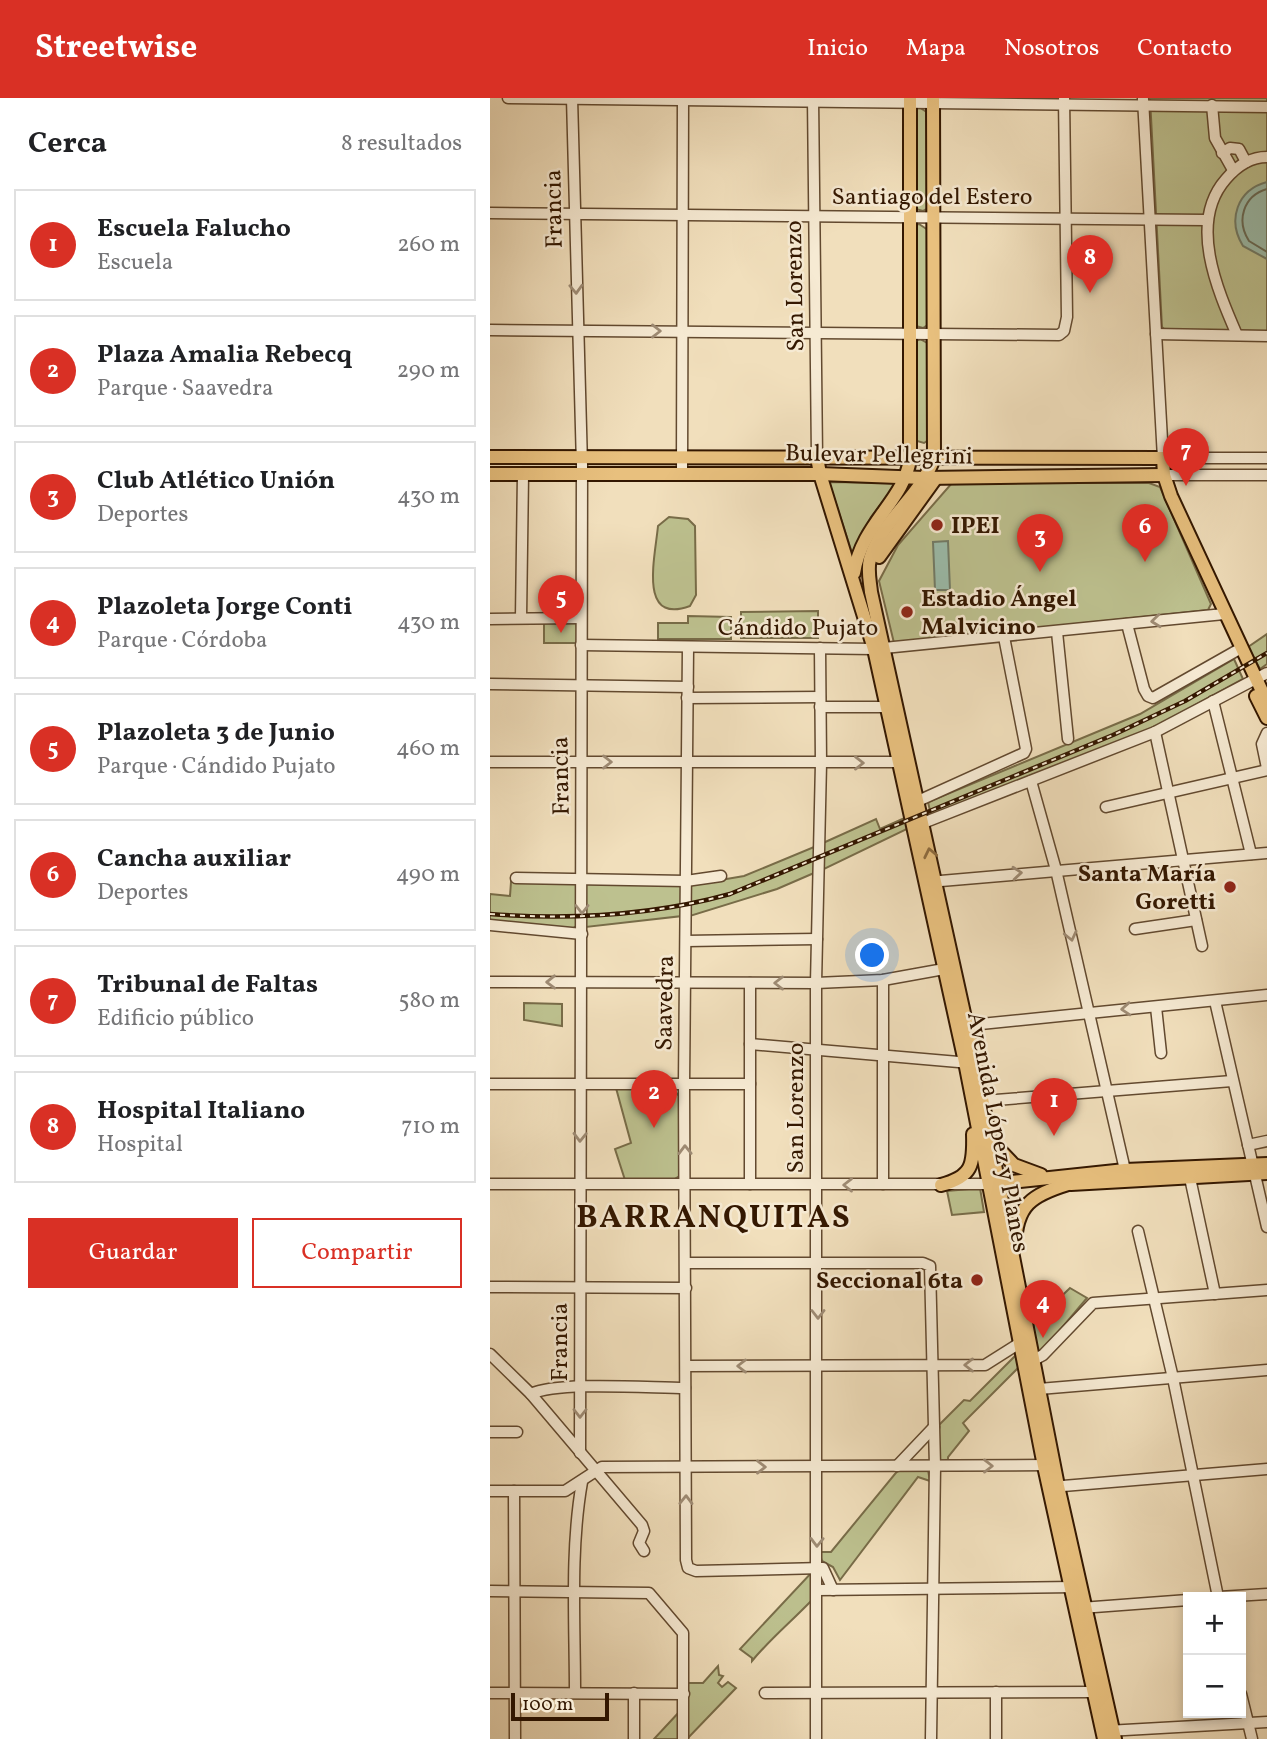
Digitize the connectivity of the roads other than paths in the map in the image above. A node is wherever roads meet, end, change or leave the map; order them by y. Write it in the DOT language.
graph roads {
  1 [pos="509,98"];
  2 [pos="572,98"];
  3 [pos="684,98"];
  4 [pos="813,99"];
  5 [pos="910,100"];
  6 [pos="933,100"];
  7 [pos="1064,100"];
  8 [pos="1143,101"];
  9 [pos="1212,105"];
  10 [pos="1267,107"];
  11 [pos="1222,153"];
  12 [pos="1267,157"];
  13 [pos="1246,162"];
  14 [pos="1233,170"];
  15 [pos="490,213"];
  16 [pos="574,215"];
  17 [pos="683,215"];
  18 [pos="813,216"];
  19 [pos="910,218"];
  20 [pos="933,218"];
  21 [pos="1066,218"];
  22 [pos="1150,219"];
  23 [pos="1206,220"];
  24 [pos="490,330"];
  25 [pos="577,330"];
  26 [pos="685,331"];
  27 [pos="816,332"];
  28 [pos="910,333"];
  29 [pos="933,333"];
  30 [pos="1156,334"];
  31 [pos="1237,335"];
  32 [pos="1267,336"];
  33 [pos="490,457"];
  34 [pos="582,457"];
  35 [pos="682,457"];
  36 [pos="817,457"];
  37 [pos="1015,457"];
  38 [pos="1030,457"];
  39 [pos="934,458"];
  40 [pos="1163,458"];
  41 [pos="1267,458"];
  42 [pos="910,459"];
  43 [pos="490,474"];
  44 [pos="523,474"];
  45 [pos="582,474"];
  46 [pos="682,474"];
  47 [pos="820,474"];
  48 [pos="906,475"];
  49 [pos="1012,475"];
  50 [pos="1026,475"];
  51 [pos="1164,475"];
  52 [pos="1267,475"];
  53 [pos="930,478"];
  54 [pos="853,577"];
  55 [pos="1225,617"];
  56 [pos="521,618"];
  57 [pos="580,618"];
  58 [pos="490,619"];
  59 [pos="1127,624"];
  60 [pos="1057,632"];
  61 [pos="1004,636"];
  62 [pos="581,645"];
  63 [pos="688,648"];
  64 [pos="820,648"];
  65 [pos="879,648"];
  66 [pos="1237,651"];
  67 [pos="1257,678"];
  68 [pos="490,684"];
  69 [pos="580,684"];
  70 [pos="688,692"];
  71 [pos="1213,701"];
  72 [pos="820,702"];
  73 [pos="1267,702"];
  74 [pos="892,707"];
  75 [pos="1267,718"];
  76 [pos="1155,732"];
  77 [pos="1267,733"];
  78 [pos="1068,739"];
  79 [pos="490,762"];
  80 [pos="581,762"];
  81 [pos="688,762"];
  82 [pos="904,762"];
  83 [pos="821,763"];
  84 [pos="1267,769"];
  85 [pos="1233,778"];
  86 [pos="1031,781"];
  87 [pos="1169,794"];
  88 [pos="918,801"];
  89 [pos="1106,807"];
  90 [pos="923,822"];
  91 [pos="1267,853"];
  92 [pos="1251,854"];
  93 [pos="1182,859"];
  94 [pos="1056,870"];
  95 [pos="721,876"];
  96 [pos="516,878"];
  97 [pos="582,878"];
  98 [pos="686,881"];
  99 [pos="930,882"];
  100 [pos="1196,920"];
  101 [pos="490,925"];
  102 [pos="1135,929"];
  103 [pos="582,934"];
  104 [pos="817,939"];
  105 [pos="686,941"];
  106 [pos="1202,946"];
  107 [pos="944,969"];
  108 [pos="883,980"];
  109 [pos="581,981"];
  110 [pos="490,982"];
  111 [pos="685,982"];
  112 [pos="816,982"];
  113 [pos="750,983"];
  114 [pos="1267,995"];
  115 [pos="1215,1001"];
  116 [pos="1156,1007"];
  117 [pos="1089,1012"];
  118 [pos="962,1025"];
  119 [pos="750,1044"];
  120 [pos="817,1050"];
  121 [pos="1161,1053"];
  122 [pos="882,1056"];
  123 [pos="970,1063"];
  124 [pos="1232,1082"];
  125 [pos="490,1084"];
  126 [pos="581,1084"];
  127 [pos="684,1084"];
  128 [pos="750,1084"];
  129 [pos="970,1085"];
  130 [pos="1107,1091"];
  131 [pos="983,1101"];
  132 [pos="989,1136"];
  133 [pos="1267,1141"];
  134 [pos="1248,1145"];
  135 [pos="1267,1164"];
  136 [pos="1125,1170"];
  137 [pos="1258,1170"];
  138 [pos="1190,1178"];
  139 [pos="1069,1180"];
  140 [pos="490,1184"];
  141 [pos="580,1184"];
  142 [pos="686,1184"];
  143 [pos="750,1184"];
  144 [pos="883,1184"];
  145 [pos="817,1185"];
  146 [pos="941,1185"];
  147 [pos="994,1188"];
  148 [pos="1267,1227"];
  149 [pos="1138,1231"];
  150 [pos="686,1263"];
  151 [pos="818,1263"];
  152 [pos="1017,1273"];
  153 [pos="490,1287"];
  154 [pos="580,1287"];
  155 [pos="686,1288"];
  156 [pos="1267,1290"];
  157 [pos="1215,1294"];
  158 [pos="1154,1298"];
  159 [pos="1024,1339"];
  160 [pos="490,1354"];
  161 [pos="1029,1362"];
  162 [pos="934,1365"];
  163 [pos="686,1366"];
  164 [pos="818,1366"];
  165 [pos="1267,1370"];
  166 [pos="1173,1378"];
  167 [pos="580,1388"];
  168 [pos="685,1388"];
  169 [pos="1039,1389"];
  170 [pos="531,1394"];
  171 [pos="934,1427"];
  172 [pos="490,1432"];
  173 [pos="517,1432"];
  174 [pos="580,1453"];
  175 [pos="1049,1465"];
  176 [pos="818,1466"];
  177 [pos="897,1466"];
  178 [pos="934,1466"];
  179 [pos="686,1467"];
  180 [pos="595,1469"];
  181 [pos="1267,1469"];
  182 [pos="1194,1475"];
  183 [pos="582,1482"];
  184 [pos="1053,1487"];
  185 [pos="490,1491"];
  186 [pos="514,1491"];
  187 [pos="565,1491"];
  188 [pos="578,1506"];
  189 [pos="644,1551"];
  190 [pos="817,1567"];
  191 [pos="1074,1587"];
  192 [pos="817,1590"];
  193 [pos="833,1590"];
  194 [pos="932,1590"];
  195 [pos="490,1591"];
  196 [pos="514,1591"];
  197 [pos="575,1591"];
  198 [pos="1218,1592"];
  199 [pos="1267,1594"];
  200 [pos="1246,1595"];
  201 [pos="1183,1600"];
  202 [pos="1079,1608"];
  203 [pos="575,1692"];
  204 [pos="931,1692"];
  205 [pos="996,1692"];
  206 [pos="1094,1692"];
  207 [pos="490,1693"];
  208 [pos="515,1693"];
  209 [pos="634,1693"];
  210 [pos="765,1693"];
  211 [pos="815,1693"];
  212 [pos="684,1694"];
  213 [pos="1246,1715"];
  214 [pos="1267,1722"];
  215 [pos="1248,1724"];
  216 [pos="1109,1735"];
  217 [pos="817,1738"];
  218 [pos="515,1739"];
  219 [pos="634,1739"];
  220 [pos="683,1739"];
  221 [pos="931,1739"];
  222 [pos="996,1739"];
  223 [pos="1252,1739"];
  1 -- 2 [label="street"];
  2 -- 3 [label="street"];
  2 -- 16 [label="street, Francia"];
  3 -- 4 [label="street"];
  3 -- 17 [label="street"];
  4 -- 5 [label="street"];
  4 -- 18 [label="street, San Lorenzo"];
  5 -- 6 [label="street"];
  5 -- 19 [label="main road"];
  6 -- 7 [label="street"];
  6 -- 20 [label="main road"];
  7 -- 8 [label="street"];
  7 -- 21 [label="street"];
  8 -- 9 [label="street"];
  8 -- 22 [label="street"];
  9 -- 10 [label="street"];
  9 -- 11 [label="street"];
  11 -- 13 [label="street"];
  11 -- 14 [label="street"];
  12 -- 13 [label="street"];
  13 -- 14 [label="street"];
  14 -- 23 [label="street"];
  15 -- 16 [label="street, Santiago del Estero"];
  16 -- 17 [label="street, Santiago del Estero"];
  16 -- 25 [label="street, Francia, one-way"];
  17 -- 18 [label="street, Santiago del Estero"];
  17 -- 26 [label="street"];
  18 -- 19 [label="street, Santiago del Estero"];
  18 -- 27 [label="street, San Lorenzo"];
  19 -- 20 [label="street, Santiago del Estero"];
  19 -- 28 [label="main road"];
  20 -- 21 [label="street, Santiago del Estero"];
  20 -- 29 [label="main road"];
  21 -- 22 [label="street, Santiago del Estero"];
  21 -- 29 [label="street"];
  22 -- 23 [label="street, Santiago del Estero"];
  22 -- 30 [label="street"];
  23 -- 31 [label="street"];
  24 -- 25 [label="street"];
  25 -- 26 [label="street, one-way"];
  25 -- 34 [label="street, Francia"];
  26 -- 27 [label="street"];
  26 -- 35 [label="street"];
  27 -- 28 [label="street"];
  27 -- 36 [label="street, San Lorenzo"];
  28 -- 29 [label="street"];
  28 -- 42 [label="main road"];
  29 -- 39 [label="main road"];
  30 -- 31 [label="street"];
  30 -- 40 [label="street"];
  31 -- 32 [label="street"];
  33 -- 34 [label="main road, Bulevar Pellegrini"];
  34 -- 35 [label="main road, Bulevar Pellegrini"];
  34 -- 45 [label="street, Francia"];
  35 -- 36 [label="main road, Bulevar Pellegrini"];
  35 -- 46 [label="street"];
  36 -- 42 [label="main road, Bulevar Pellegrini"];
  36 -- 47 [label="main road, San Lorenzo"];
  37 -- 38 [label="main road, Bulevar Pellegrini"];
  37 -- 39 [label="main road, Bulevar Pellegrini"];
  37 -- 49 [label="main road"];
  38 -- 40 [label="main road, Bulevar Pellegrini"];
  38 -- 50 [label="main road"];
  39 -- 42 [label="main road, Bulevar Pellegrini"];
  39 -- 53 [label="main road, Avenida López y Planes"];
  40 -- 41 [label="street, Bulevar Pellegrini"];
  40 -- 51 [label="main road"];
  42 -- 48 [label="main road"];
  43 -- 44 [label="main road, Bulevar Pellegrini"];
  44 -- 45 [label="main road, Bulevar Pellegrini"];
  44 -- 56 [label="street"];
  45 -- 46 [label="main road, Bulevar Pellegrini"];
  45 -- 57 [label="street, Francia"];
  46 -- 47 [label="main road, Bulevar Pellegrini"];
  47 -- 48 [label="main road, Bulevar Pellegrini"];
  47 -- 54 [label="main road, Avenida López y Planes"];
  48 -- 53 [label="main road, Bulevar Pellegrini"];
  48 -- 54 [label="main road"];
  49 -- 50 [label="main road, Bulevar Pellegrini"];
  49 -- 53 [label="main road, Bulevar Pellegrini"];
  50 -- 51 [label="main road, Bulevar Pellegrini"];
  51 -- 52 [label="street, Bulevar Pellegrini"];
  51 -- 55 [label="main road"];
  53 -- 65 [label="main road, Avenida López y Planes"];
  54 -- 65 [label="main road, Avenida López y Planes"];
  55 -- 59 [label="street, Cándido Pujato, one-way"];
  55 -- 66 [label="main road"];
  55 -- 67 [label="main road"];
  56 -- 57 [label="street"];
  56 -- 58 [label="street"];
  57 -- 62 [label="street, Francia"];
  59 -- 60 [label="street, Cándido Pujato"];
  59 -- 66 [label="street"];
  60 -- 61 [label="street, Cándido Pujato"];
  60 -- 78 [label="street"];
  61 -- 65 [label="street, Cándido Pujato"];
  61 -- 88 [label="street"];
  62 -- 63 [label="street, Cándido Pujato"];
  62 -- 69 [label="street, Francia"];
  63 -- 64 [label="street, Cándido Pujato"];
  63 -- 70 [label="street, Saavedra"];
  64 -- 65 [label="street, Cándido Pujato"];
  64 -- 72 [label="street, San Lorenzo"];
  65 -- 74 [label="main road, Avenida López y Planes"];
  66 -- 67 [label="main road"];
  67 -- 71 [label="street"];
  67 -- 73 [label="main road"];
  67 -- 75 [label="main road"];
  68 -- 69 [label="street"];
  69 -- 70 [label="street"];
  69 -- 80 [label="street, Francia"];
  70 -- 72 [label="street"];
  70 -- 81 [label="street, Saavedra"];
  71 -- 76 [label="street"];
  71 -- 85 [label="street"];
  72 -- 74 [label="street"];
  72 -- 83 [label="street, San Lorenzo"];
  74 -- 82 [label="main road, Avenida López y Planes"];
  76 -- 86 [label="street"];
  76 -- 87 [label="street"];
  77 -- 84 [label="street"];
  79 -- 80 [label="street"];
  80 -- 81 [label="street, one-way"];
  80 -- 97 [label="street, Francia"];
  81 -- 83 [label="street"];
  81 -- 98 [label="street, Saavedra"];
  83 -- 82 [label="street, one-way"];
  82 -- 88 [label="main road, Avenida López y Planes"];
  82 -- 99 [label="main road, Avenida López y Planes"];
  83 -- 104 [label="street, San Lorenzo"];
  84 -- 85 [label="street"];
  85 -- 87 [label="street"];
  85 -- 92 [label="street"];
  86 -- 90 [label="street"];
  86 -- 94 [label="street"];
  87 -- 89 [label="street"];
  87 -- 93 [label="street"];
  88 -- 90 [label="main road, Avenida López y Planes"];
  99 -- 90 [label="main road, Avenida López y Planes, one-way"];
  91 -- 92 [label="street"];
  92 -- 93 [label="street"];
  93 -- 94 [label="street"];
  93 -- 100 [label="street"];
  99 -- 94 [label="street, one-way"];
  94 -- 117 [label="street, one-way"];
  95 -- 98 [label="street"];
  96 -- 97 [label="street"];
  97 -- 98 [label="street"];
  97 -- 103 [label="street, Francia, one-way"];
  98 -- 105 [label="street, Saavedra"];
  99 -- 107 [label="main road, Avenida López y Planes"];
  99 -- 118 [label="main road, Avenida López y Planes"];
  100 -- 102 [label="street"];
  100 -- 106 [label="street"];
  101 -- 103 [label="street"];
  103 -- 109 [label="street, Francia"];
  104 -- 105 [label="street"];
  104 -- 112 [label="street, San Lorenzo"];
  105 -- 111 [label="street, Saavedra"];
  107 -- 108 [label="street"];
  107 -- 118 [label="main road, Avenida López y Planes"];
  108 -- 112 [label="street"];
  108 -- 122 [label="street"];
  109 -- 110 [label="street, one-way"];
  109 -- 111 [label="street"];
  109 -- 126 [label="street, Francia"];
  111 -- 113 [label="street"];
  111 -- 127 [label="street, Saavedra"];
  112 -- 113 [label="street, one-way"];
  112 -- 120 [label="street, San Lorenzo"];
  113 -- 119 [label="street"];
  114 -- 115 [label="street"];
  115 -- 116 [label="street"];
  115 -- 124 [label="street"];
  116 -- 117 [label="street, one-way"];
  116 -- 121 [label="street"];
  117 -- 118 [label="street"];
  117 -- 130 [label="street"];
  118 -- 123 [label="main road, Avenida López y Planes"];
  119 -- 120 [label="street"];
  119 -- 128 [label="street"];
  120 -- 122 [label="street"];
  120 -- 145 [label="street, San Lorenzo"];
  122 -- 123 [label="street"];
  122 -- 144 [label="street"];
  123 -- 129 [label="main road, Avenida López y Planes"];
  123 -- 131 [label="main road, Avenida López y Planes"];
  124 -- 130 [label="street"];
  124 -- 134 [label="street"];
  125 -- 126 [label="street"];
  126 -- 127 [label="street"];
  126 -- 141 [label="street, Francia, one-way"];
  127 -- 128 [label="street"];
  142 -- 127 [label="street, Saavedra, one-way"];
  128 -- 143 [label="street"];
  129 -- 146 [label="main road"];
  129 -- 147 [label="main road, Avenida López y Planes"];
  130 -- 131 [label="street"];
  130 -- 136 [label="street"];
  131 -- 132 [label="main road, Avenida López y Planes"];
  132 -- 139 [label="main road"];
  132 -- 147 [label="main road, Avenida López y Planes"];
  133 -- 134 [label="street"];
  134 -- 137 [label="street"];
  135 -- 137 [label="main road"];
  136 -- 137 [label="main road"];
  136 -- 139 [label="main road"];
  137 -- 138 [label="main road"];
  137 -- 148 [label="street"];
  138 -- 139 [label="main road"];
  138 -- 157 [label="street"];
  139 -- 147 [label="main road"];
  139 -- 152 [label="main road"];
  140 -- 141 [label="street"];
  141 -- 142 [label="street"];
  141 -- 154 [label="street, Francia"];
  142 -- 143 [label="street"];
  142 -- 150 [label="street, Saavedra"];
  143 -- 145 [label="street"];
  144 -- 145 [label="street, one-way"];
  144 -- 146 [label="street"];
  145 -- 151 [label="street, San Lorenzo"];
  146 -- 147 [label="street"];
  147 -- 152 [label="main road, Avenida López y Planes"];
  147 -- 159 [label="main road, Avenida López y Planes"];
  149 -- 158 [label="street"];
  150 -- 151 [label="street"];
  150 -- 155 [label="street, Saavedra"];
  151 -- 162 [label="street"];
  151 -- 164 [label="street, San Lorenzo, one-way"];
  152 -- 159 [label="main road, Avenida López y Planes"];
  153 -- 154 [label="street"];
  154 -- 155 [label="street"];
  154 -- 167 [label="street, Francia"];
  155 -- 163 [label="street, Saavedra"];
  156 -- 157 [label="street"];
  157 -- 158 [label="street"];
  158 -- 161 [label="street"];
  158 -- 166 [label="street"];
  159 -- 161 [label="main road, Avenida López y Planes"];
  159 -- 162 [label="street, one-way"];
  160 -- 170 [label="street"];
  161 -- 169 [label="main road, Avenida López y Planes"];
  161 -- 175 [label="main road, Avenida López y Planes"];
  162 -- 164 [label="street"];
  162 -- 171 [label="street"];
  164 -- 163 [label="street, one-way"];
  163 -- 168 [label="street, Saavedra"];
  164 -- 176 [label="street, San Lorenzo"];
  165 -- 166 [label="street"];
  166 -- 169 [label="street"];
  166 -- 182 [label="street"];
  167 -- 168 [label="street"];
  167 -- 170 [label="street"];
  167 -- 174 [label="street, Francia, one-way"];
  168 -- 179 [label="street, Saavedra"];
  169 -- 175 [label="main road, Avenida López y Planes"];
  170 -- 174 [label="street"];
  171 -- 177 [label="street"];
  171 -- 178 [label="street"];
  172 -- 173 [label="street"];
  174 -- 180 [label="street"];
  178 -- 175 [label="street, one-way"];
  175 -- 184 [label="main road, Avenida López y Planes"];
  176 -- 177 [label="street"];
  179 -- 176 [label="street, one-way"];
  176 -- 190 [label="street, San Lorenzo, one-way"];
  177 -- 178 [label="street"];
  178 -- 194 [label="street"];
  179 -- 180 [label="street"];
  190 -- 179 [label="street, Saavedra, one-way"];
  180 -- 183 [label="street"];
  180 -- 189 [label="street"];
  181 -- 182 [label="street"];
  182 -- 184 [label="street"];
  182 -- 198 [label="street"];
  183 -- 187 [label="street"];
  183 -- 188 [label="street"];
  184 -- 191 [label="main road, Avenida López y Planes"];
  185 -- 186 [label="street"];
  186 -- 187 [label="street"];
  186 -- 196 [label="street"];
  187 -- 188 [label="street"];
  188 -- 197 [label="street"];
  190 -- 192 [label="street, San Lorenzo"];
  190 -- 193 [label="street"];
  191 -- 194 [label="street"];
  191 -- 202 [label="main road, Avenida López y Planes"];
  192 -- 193 [label="street"];
  192 -- 211 [label="street, San Lorenzo"];
  193 -- 194 [label="street"];
  194 -- 204 [label="street"];
  195 -- 196 [label="street"];
  196 -- 197 [label="street"];
  196 -- 208 [label="street"];
  197 -- 203 [label="street"];
  197 -- 212 [label="street"];
  199 -- 200 [label="street"];
  201 -- 202 [label="street"];
  202 -- 206 [label="main road, Avenida López y Planes"];
  202 -- 216 [label="main road, Avenida López y Planes"];
  203 -- 208 [label="street"];
  203 -- 209 [label="street"];
  204 -- 205 [label="street"];
  204 -- 211 [label="street"];
  204 -- 221 [label="street"];
  205 -- 206 [label="street"];
  205 -- 222 [label="street"];
  206 -- 216 [label="main road, Avenida López y Planes"];
  207 -- 208 [label="street"];
  208 -- 218 [label="street"];
  209 -- 212 [label="street"];
  209 -- 219 [label="street"];
  210 -- 211 [label="street"];
  211 -- 217 [label="street, San Lorenzo"];
  212 -- 220 [label="street"];
  213 -- 215 [label="street"];
  214 -- 215 [label="street"];
  215 -- 216 [label="street"];
  215 -- 223 [label="street"];
}
